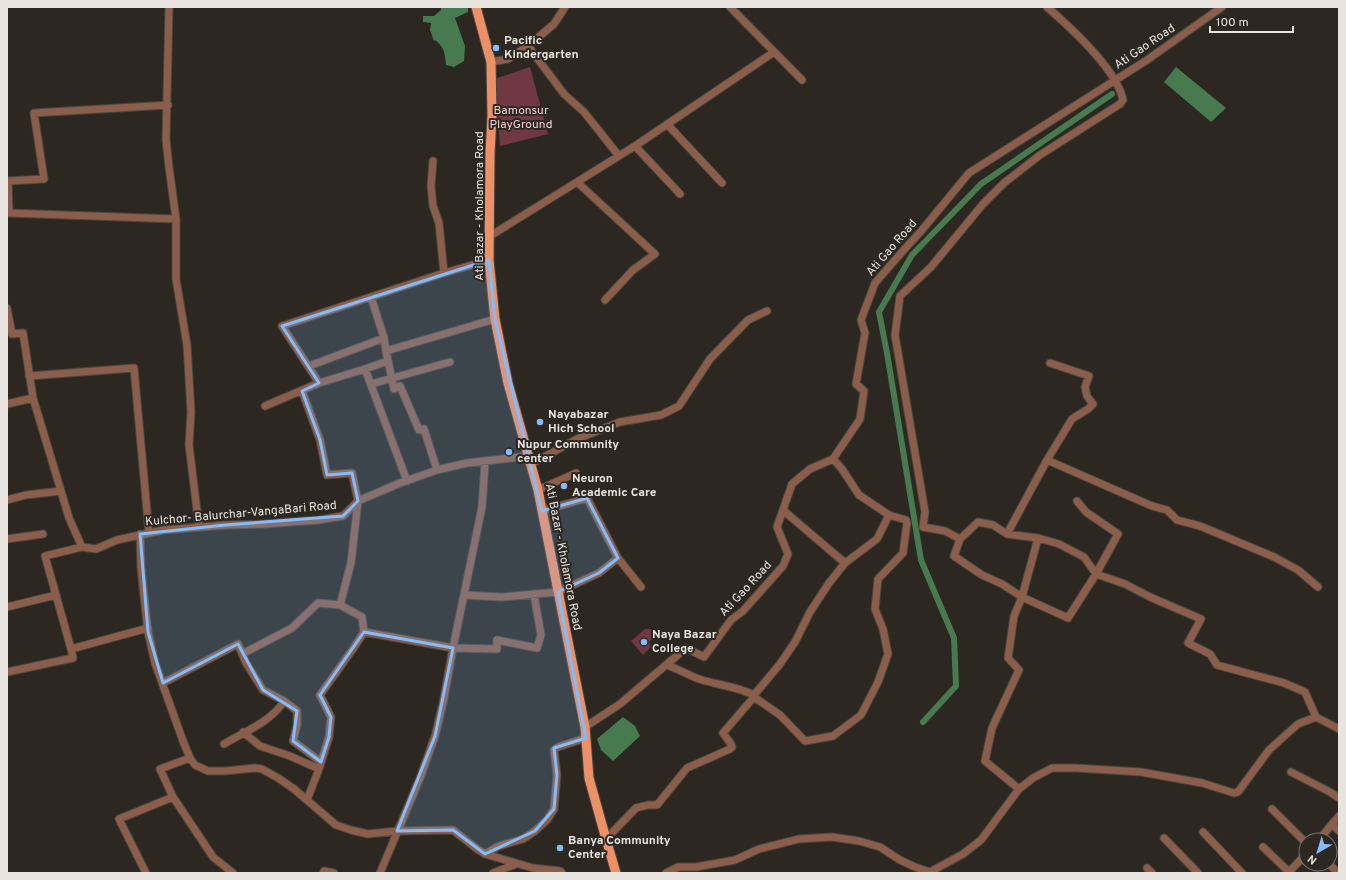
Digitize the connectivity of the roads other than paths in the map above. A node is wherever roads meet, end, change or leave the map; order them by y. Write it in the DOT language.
graph roads {
  1 [pos="169,7"];
  2 [pos="476,7"];
  3 [pos="566,7"];
  4 [pos="730,7"];
  5 [pos="1047,7"];
  6 [pos="1222,7"];
  7 [pos="528,46"];
  8 [pos="774,52"];
  9 [pos="491,62"];
  10 [pos="802,80"];
  11 [pos="1115,80"];
  12 [pos="168,105"];
  13 [pos="667,124"];
  14 [pos="635,146"];
  15 [pos="619,156"];
  16 [pos="433,161"];
  17 [pos="577,182"];
  18 [pos="722,183"];
  19 [pos="680,194"];
  20 [pos="176,218"];
  21 [pos="490,236"];
  22 [pos="489,260"];
  23 [pos="444,273"];
  24 [pos="371,297"];
  25 [pos="605,300"];
  26 [pos="7,308"];
  27 [pos="767,311"];
  28 [pos="495,319"];
  29 [pos="384,338"];
  30 [pos="386,351"];
  31 [pos="388,361"];
  32 [pos="450,362"];
  33 [pos="1050,363"];
  34 [pos="308,366"];
  35 [pos="365,368"];
  36 [pos="29,376"];
  37 [pos="391,379"];
  38 [pos="319,383"];
  39 [pos="371,384"];
  40 [pos="302,390"];
  41 [pos="33,398"];
  42 [pos="7,404"];
  43 [pos="265,406"];
  44 [pos="833,459"];
  45 [pos="530,460"];
  46 [pos="1047,460"];
  47 [pos="485,462"];
  48 [pos="437,470"];
  49 [pos="576,473"];
  50 [pos="407,481"];
  51 [pos="538,490"];
  52 [pos="61,491"];
  53 [pos="7,500"];
  54 [pos="358,501"];
  55 [pos="1077,501"];
  56 [pos="542,511"];
  57 [pos="784,511"];
  58 [pos="889,515"];
  59 [pos="199,527"];
  60 [pos="149,533"];
  61 [pos="43,534"];
  62 [pos="140,534"];
  63 [pos="1008,534"];
  64 [pos="1038,538"];
  65 [pos="7,539"];
  66 [pos="960,539"];
  67 [pos="82,547"];
  68 [pos="618,558"];
  69 [pos="845,563"];
  70 [pos="1096,574"];
  71 [pos="641,587"];
  72 [pos="1318,587"];
  73 [pos="558,592"];
  74 [pos="534,594"];
  75 [pos="56,595"];
  76 [pos="464,595"];
  77 [pos="1022,597"];
  78 [pos="340,605"];
  79 [pos="7,607"];
  80 [pos="148,628"];
  81 [pos="364,632"];
  82 [pos="452,648"];
  83 [pos="71,649"];
  84 [pos="242,654"];
  85 [pos="667,665"];
  86 [pos="7,672"];
  87 [pos="163,683"];
  88 [pos="754,696"];
  89 [pos="284,701"];
  90 [pos="1316,717"];
  91 [pos="585,727"];
  92 [pos="1339,729"];
  93 [pos="243,732"];
  94 [pos="586,738"];
  95 [pos="224,744"];
  96 [pos="190,758"];
  97 [pos="320,766"];
  98 [pos="1291,772"];
  99 [pos="1019,789"];
  100 [pos="172,797"];
  101 [pos="1339,798"];
  102 [pos="307,800"];
  103 [pos="1272,810"];
  104 [pos="1339,816"];
  105 [pos="1332,824"];
  106 [pos="397,831"];
  107 [pos="1339,831"];
  108 [pos="1203,832"];
  109 [pos="1326,832"];
  110 [pos="1298,835"];
  111 [pos="1164,838"];
  112 [pos="606,839"];
  113 [pos="1263,847"];
  114 [pos="485,854"];
  115 [pos="1298,863"];
  116 [pos="516,864"];
  117 [pos="323,872"];
  118 [pos="929,872"];
  119 [pos="146,873"];
  120 [pos="233,873"];
  121 [pos="334,873"];
  122 [pos="380,873"];
  123 [pos="493,873"];
  124 [pos="562,873"];
  125 [pos="616,873"];
  126 [pos="666,873"];
  127 [pos="1198,873"];
  128 [pos="1242,873"];
  129 [pos="1289,873"];
  1 -- 12 [label="street"];
  2 -- 9 [label="main road, Ati Bazar - Kholamora Road"];
  3 -- 7 [label="street"];
  4 -- 8 [label="street"];
  5 -- 11 [label="street"];
  6 -- 11 [label="street, Ati Gao Road"];
  7 -- 9 [label="street"];
  7 -- 15 [label="street"];
  8 -- 10 [label="street"];
  8 -- 13 [label="street"];
  9 -- 21 [label="main road, Ati Bazar - Kholamora Road"];
  11 -- 44 [label="street, Ati Gao Road"];
  11 -- 66 [label="street"];
  12 -- 20 [label="street"];
  12 -- 20 [label="street"];
  13 -- 14 [label="street"];
  13 -- 18 [label="street"];
  14 -- 15 [label="street"];
  14 -- 19 [label="street"];
  15 -- 17 [label="street"];
  16 -- 23 [label="street"];
  17 -- 21 [label="street"];
  17 -- 25 [label="street"];
  20 -- 59 [label="street"];
  21 -- 22 [label="main road, Ati Bazar - Kholamora Road"];
  22 -- 23 [label="street"];
  22 -- 28 [label="main road, Ati Bazar - Kholamora Road"];
  23 -- 24 [label="street"];
  24 -- 29 [label="street"];
  24 -- 34 [label="street"];
  26 -- 36 [label="street"];
  27 -- 45 [label="street"];
  28 -- 30 [label="street"];
  28 -- 45 [label="main road, Ati Bazar - Kholamora Road"];
  29 -- 30 [label="street"];
  29 -- 34 [label="street"];
  30 -- 31 [label="street"];
  31 -- 35 [label="street"];
  31 -- 37 [label="street"];
  32 -- 37 [label="street"];
  33 -- 46 [label="street"];
  34 -- 38 [label="street"];
  35 -- 38 [label="street"];
  35 -- 39 [label="street"];
  36 -- 41 [label="street"];
  36 -- 60 [label="street"];
  37 -- 39 [label="street"];
  37 -- 48 [label="street"];
  38 -- 40 [label="street"];
  39 -- 50 [label="street"];
  40 -- 43 [label="street"];
  40 -- 54 [label="street"];
  41 -- 42 [label="street"];
  41 -- 52 [label="street"];
  44 -- 57 [label="street, Ati Gao Road"];
  44 -- 58 [label="street"];
  45 -- 47 [label="street, Kulchor- Balurchar-VangaBari Road"];
  45 -- 51 [label="main road, Ati Bazar - Kholamora Road"];
  46 -- 63 [label="street"];
  46 -- 72 [label="street"];
  47 -- 48 [label="street, Kulchor- Balurchar-VangaBari Road"];
  47 -- 76 [label="street"];
  48 -- 50 [label="street, Kulchor- Balurchar-VangaBari Road"];
  49 -- 51 [label="street"];
  50 -- 54 [label="street, Kulchor- Balurchar-VangaBari Road"];
  51 -- 56 [label="main road, Ati Bazar - Kholamora Road"];
  52 -- 53 [label="street"];
  52 -- 67 [label="street"];
  54 -- 59 [label="street, Kulchor- Balurchar-VangaBari Road"];
  54 -- 78 [label="street"];
  55 -- 70 [label="street"];
  56 -- 68 [label="street"];
  56 -- 73 [label="main road, Ati Bazar - Kholamora Road"];
  57 -- 69 [label="street"];
  57 -- 85 [label="street, Ati Gao Road"];
  58 -- 69 [label="street"];
  58 -- 88 [label="street"];
  59 -- 60 [label="street, Kulchor- Balurchar-VangaBari Road"];
  60 -- 62 [label="street, Kulchor- Balurchar-VangaBari Road"];
  61 -- 65 [label="street"];
  62 -- 67 [label="street, Kulchor- Balurchar-VangaBari Road"];
  62 -- 80 [label="street"];
  63 -- 64 [label="street"];
  63 -- 66 [label="street"];
  64 -- 70 [label="street"];
  64 -- 77 [label="street"];
  66 -- 77 [label="street"];
  67 -- 75 [label="street, Kulchor- Balurchar-VangaBari Road"];
  68 -- 71 [label="street"];
  68 -- 73 [label="street"];
  69 -- 88 [label="street"];
  70 -- 77 [label="street"];
  70 -- 90 [label="street"];
  73 -- 74 [label="street"];
  73 -- 91 [label="main road, Ati Bazar - Kholamora Road"];
  74 -- 76 [label="street"];
  74 -- 82 [label="street"];
  75 -- 79 [label="street"];
  75 -- 83 [label="street"];
  76 -- 82 [label="street"];
  77 -- 99 [label="street"];
  78 -- 81 [label="street"];
  78 -- 84 [label="street"];
  80 -- 83 [label="street"];
  80 -- 87 [label="street"];
  81 -- 82 [label="street"];
  81 -- 97 [label="street"];
  82 -- 106 [label="street"];
  83 -- 86 [label="street"];
  84 -- 87 [label="street"];
  84 -- 89 [label="street"];
  85 -- 88 [label="street"];
  85 -- 91 [label="street"];
  87 -- 96 [label="street"];
  88 -- 112 [label="street"];
  89 -- 93 [label="street"];
  89 -- 97 [label="street"];
  90 -- 92 [label="street"];
  90 -- 99 [label="street"];
  91 -- 94 [label="main road, Ati Bazar - Kholamora Road"];
  93 -- 95 [label="street"];
  93 -- 97 [label="street"];
  94 -- 112 [label="main road, Ati Bazar - Kholamora Road"];
  94 -- 114 [label="street"];
  96 -- 100 [label="street"];
  96 -- 102 [label="street"];
  97 -- 102 [label="street"];
  98 -- 101 [label="street"];
  99 -- 118 [label="street"];
  100 -- 119 [label="street"];
  100 -- 120 [label="street"];
  102 -- 106 [label="street"];
  103 -- 110 [label="street"];
  104 -- 105 [label="street"];
  105 -- 107 [label="street"];
  105 -- 109 [label="street"];
  106 -- 114 [label="street"];
  106 -- 122 [label="street"];
  108 -- 128 [label="street"];
  111 -- 127 [label="street"];
  112 -- 125 [label="main road, Ati Bazar - Kholamora Road"];
  113 -- 129 [label="street"];
  114 -- 116 [label="street"];
  115 -- 129 [label="street"];
  116 -- 123 [label="street"];
  116 -- 124 [label="street"];
  117 -- 121 [label="street"];
  118 -- 126 [label="street"];
}
